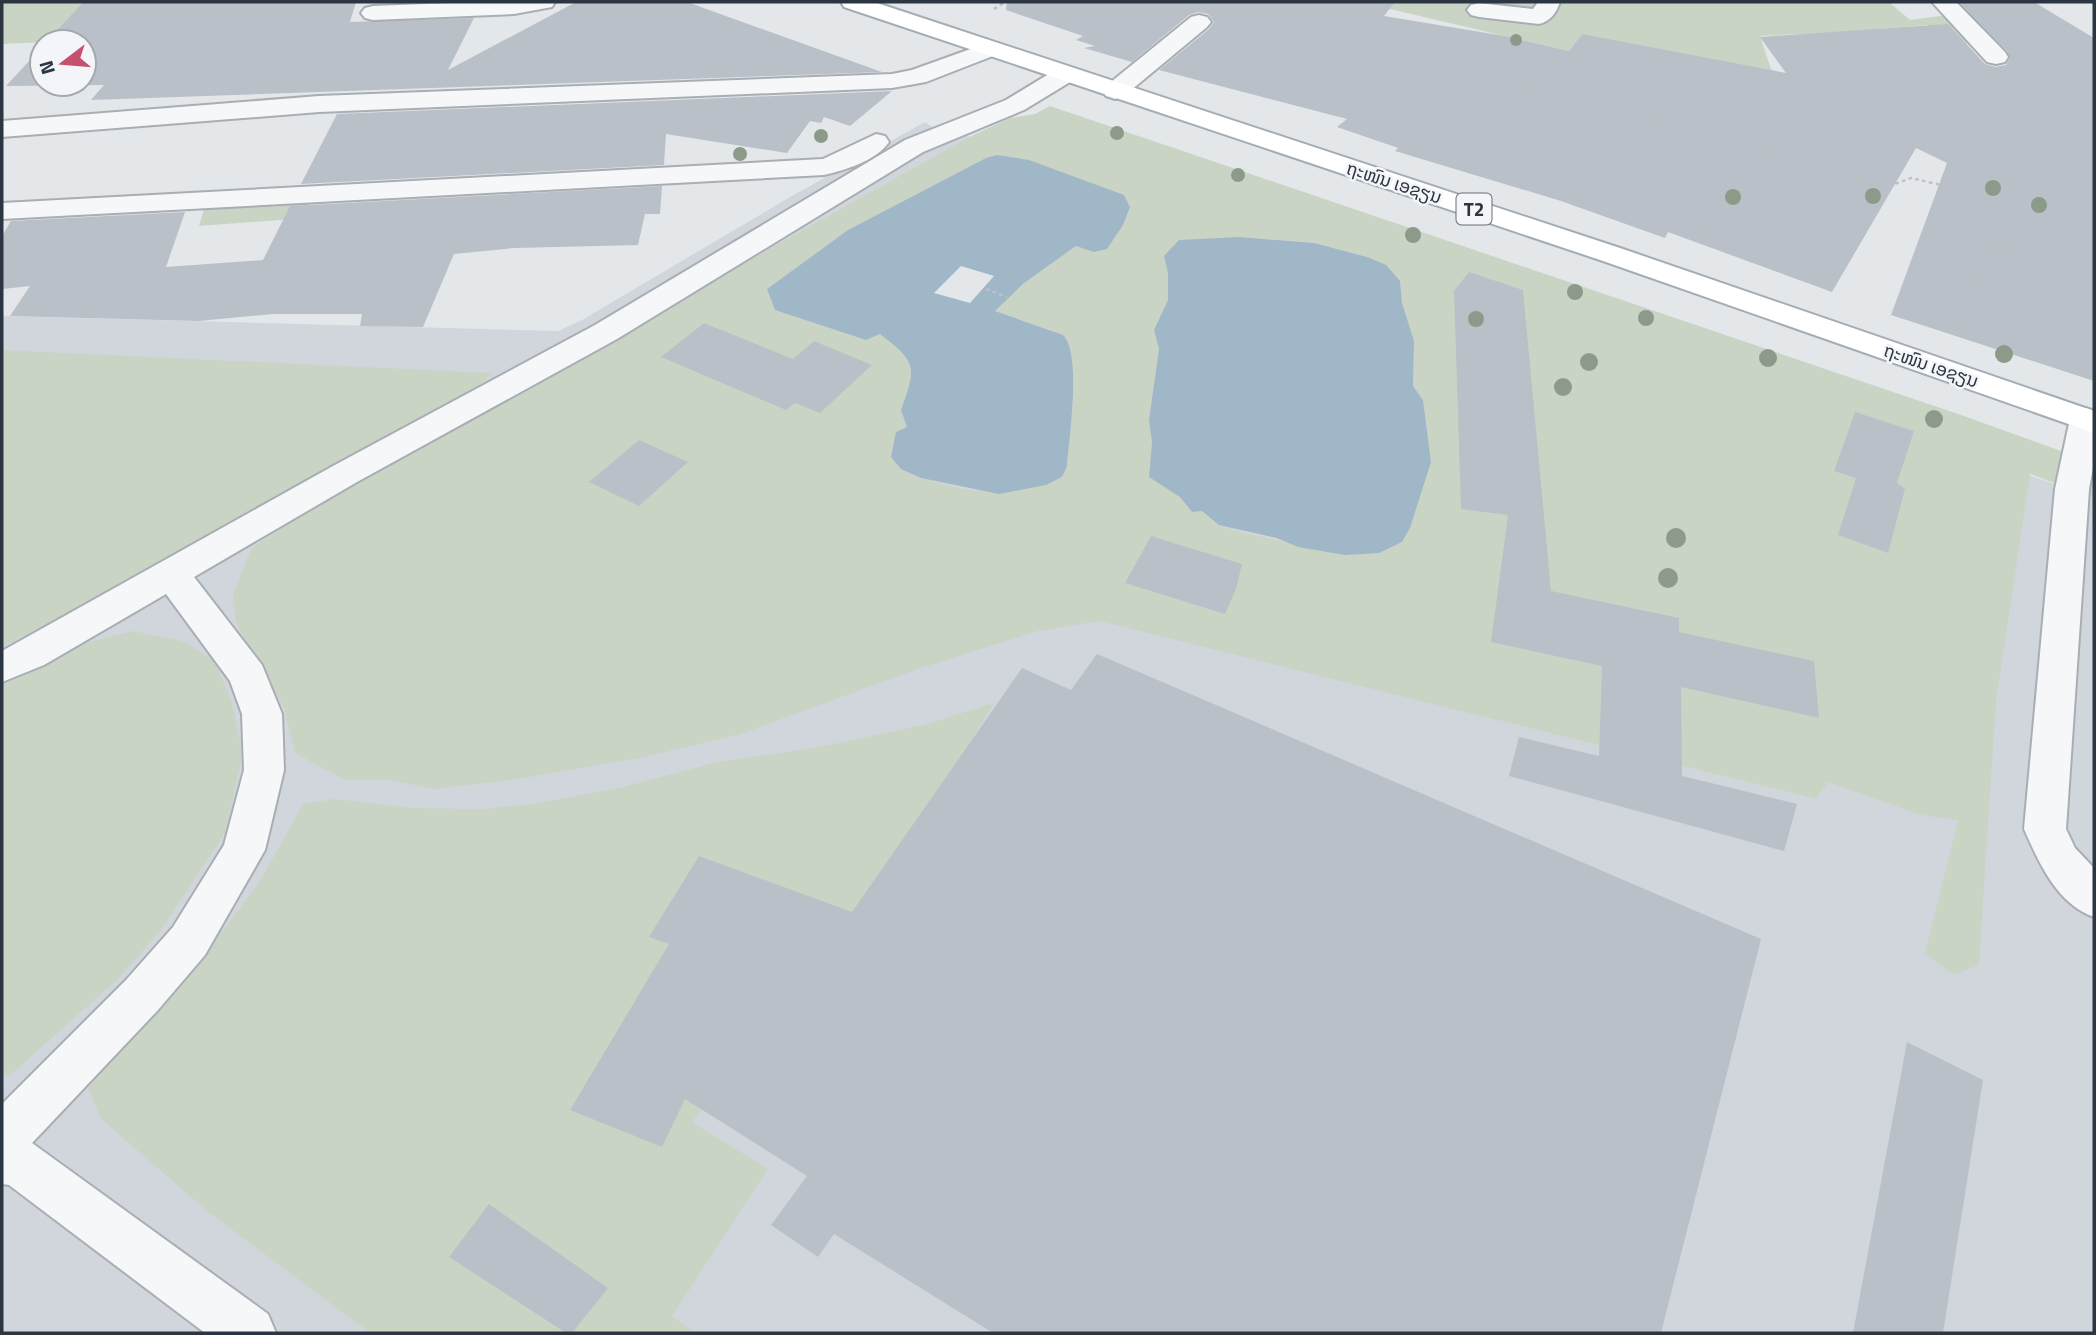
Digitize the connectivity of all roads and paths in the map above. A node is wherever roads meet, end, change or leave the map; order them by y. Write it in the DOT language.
graph roads {
  1 [pos="544,2"];
  2 [pos="852,2"];
  3 [pos="1549,2"];
  4 [pos="1943,2"];
  5 [pos="1479,10"];
  6 [pos="373,13"];
  7 [pos="1199,22"];
  8 [pos="990,49"];
  9 [pos="1996,57"];
  10 [pos="1066,74"];
  11 [pos="1449,79"];
  12 [pos="1115,91"];
  13 [pos="1016,105"];
  14 [pos="2,129"];
  15 [pos="1766,155"];
  16 [pos="1992,197"];
  17 [pos="2,211"];
  18 [pos="2094,226"];
  19 [pos="1986,245"];
  20 [pos="2060,267"];
  21 [pos="1670,275"];
  22 [pos="986,289"];
  23 [pos="1007,297"];
  24 [pos="1944,371"];
  25 [pos="2090,421"];
  26 [pos="170,574"];
  27 [pos="2,667"];
  28 [pos="2094,898"];
  29 [pos="2,1139"];
  30 [pos="2,1159"];
  31 [pos="249,1333"];
  1 -- 6 [label="street"];
  2 -- 8 [label="main road, ຖະໜົນ ເອຊຽນ / T2"];
  3 -- 5 [label="street"];
  4 -- 9 [label="street"];
  7 -- 12 [label="street"];
  8 -- 10 [label="main road, ຖະໜົນ ເອຊຽນ / T2"];
  8 -- 14 [label="street"];
  10 -- 12 [label="main road, ຖະໜົນ ເອຊຽນ / T2"];
  10 -- 13 [label="street"];
  11 -- 15 [label="path"];
  12 -- 21 [label="main road, ຖະໜົນ ເອຊຽນ / T2"];
  13 -- 17 [label="street"];
  13 -- 26 [label="street"];
  15 -- 16 [label="path"];
  15 -- 21 [label="path"];
  16 -- 18 [label="path"];
  16 -- 19 [label="path"];
  19 -- 20 [label="path"];
  19 -- 24 [label="path"];
  21 -- 24 [label="main road, ຖະໜົນ ເອຊຽນ / T2"];
  22 -- 23 [label="path"];
  24 -- 25 [label="main road, ຖະໜົນ ເອຊຽນ / T2"];
  25 -- 28 [label="street"];
  26 -- 27 [label="street"];
  26 -- 29 [label="street"];
  30 -- 31 [label="street"];
}
